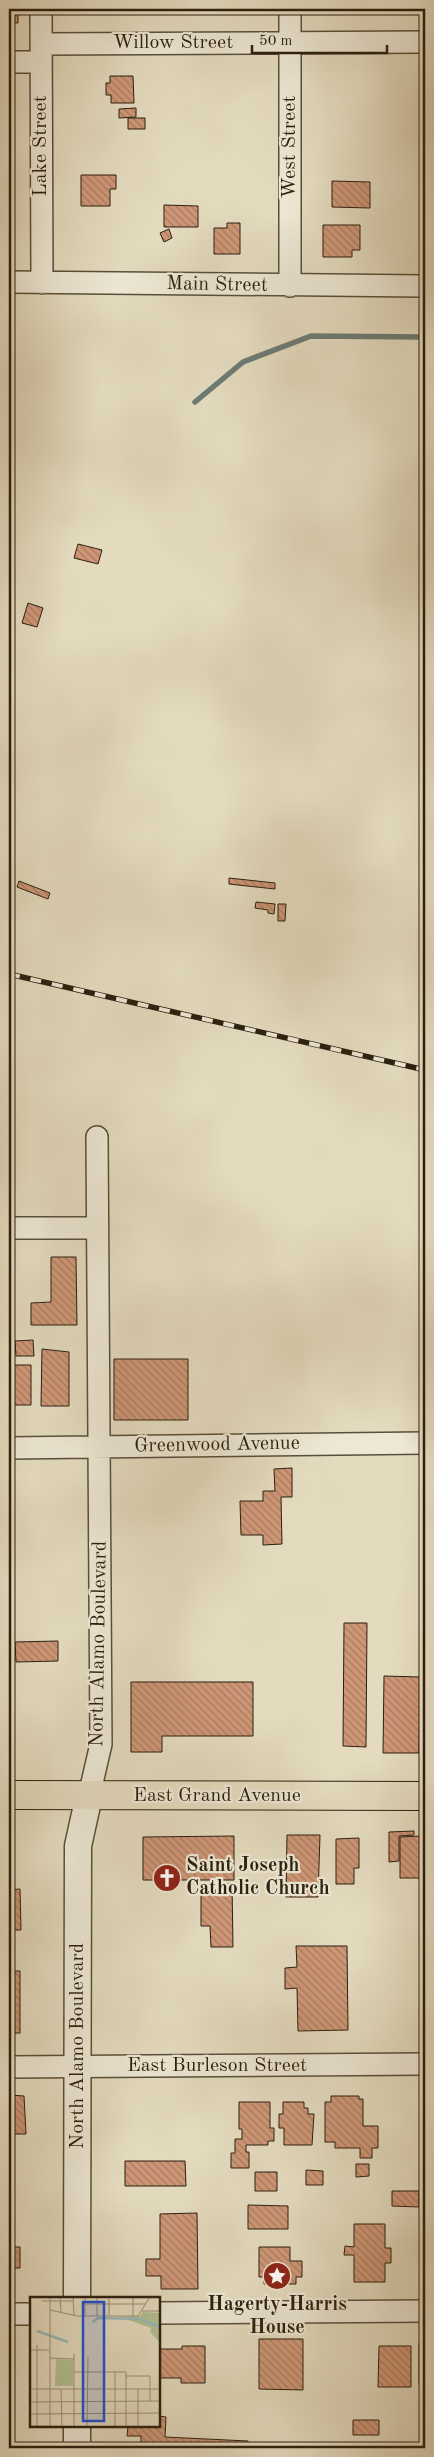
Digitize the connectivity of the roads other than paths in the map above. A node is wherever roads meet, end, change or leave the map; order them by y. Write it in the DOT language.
graph roads {
  1 [pos="41,9"];
  2 [pos="290,9"];
  3 [pos="291,42"];
  4 [pos="425,42"];
  5 [pos="41,53"];
  6 [pos="9,62"];
  7 [pos="9,282"];
  8 [pos="42,283"];
  9 [pos="290,286"];
  10 [pos="425,286"];
  11 [pos="97,1137"];
  12 [pos="9,1228"];
  13 [pos="97,1228"];
  14 [pos="425,1443"];
  15 [pos="100,1446"];
  16 [pos="9,1448"];
  17 [pos="9,1795"];
  18 [pos="88,1796"];
  19 [pos="425,1796"];
  20 [pos="425,2064"];
  21 [pos="9,2067"];
  22 [pos="78,2067"];
  23 [pos="77,2297"];
  24 [pos="425,2311"];
  25 [pos="160,2313"];
  26 [pos="9,2314"];
  27 [pos="30,2314"];
  28 [pos="77,2427"];
  29 [pos="77,2448"];
  1 -- 5 [label="street, Lake Street"];
  2 -- 3 [label="street, West Street"];
  3 -- 4 [label="street, Willow Street"];
  3 -- 5 [label="street, Willow Street"];
  3 -- 9 [label="street, West Street"];
  5 -- 6 [label="street, Willow Street"];
  5 -- 8 [label="street, Lake Street"];
  7 -- 8 [label="street, Main Street"];
  8 -- 9 [label="street, Main Street"];
  9 -- 10 [label="street, Main Street"];
  11 -- 13 [label="street, North Alamo Boulevard"];
  12 -- 13 [label="street"];
  13 -- 15 [label="street, North Alamo Boulevard"];
  14 -- 15 [label="street, Greenwood Avenue"];
  15 -- 16 [label="street, Greenwood Avenue"];
  15 -- 18 [label="street, North Alamo Boulevard"];
  17 -- 18 [label="highway, East Grand Avenue"];
  18 -- 19 [label="highway, East Grand Avenue"];
  18 -- 22 [label="street, North Alamo Boulevard"];
  20 -- 22 [label="street, East Burleson Street"];
  21 -- 22 [label="street, East Burleson Street"];
  22 -- 23 [label="street, North Alamo Boulevard"];
  24 -- 25 [label="street"];
  26 -- 27 [label="street"];
  28 -- 29 [label="street"];
}
